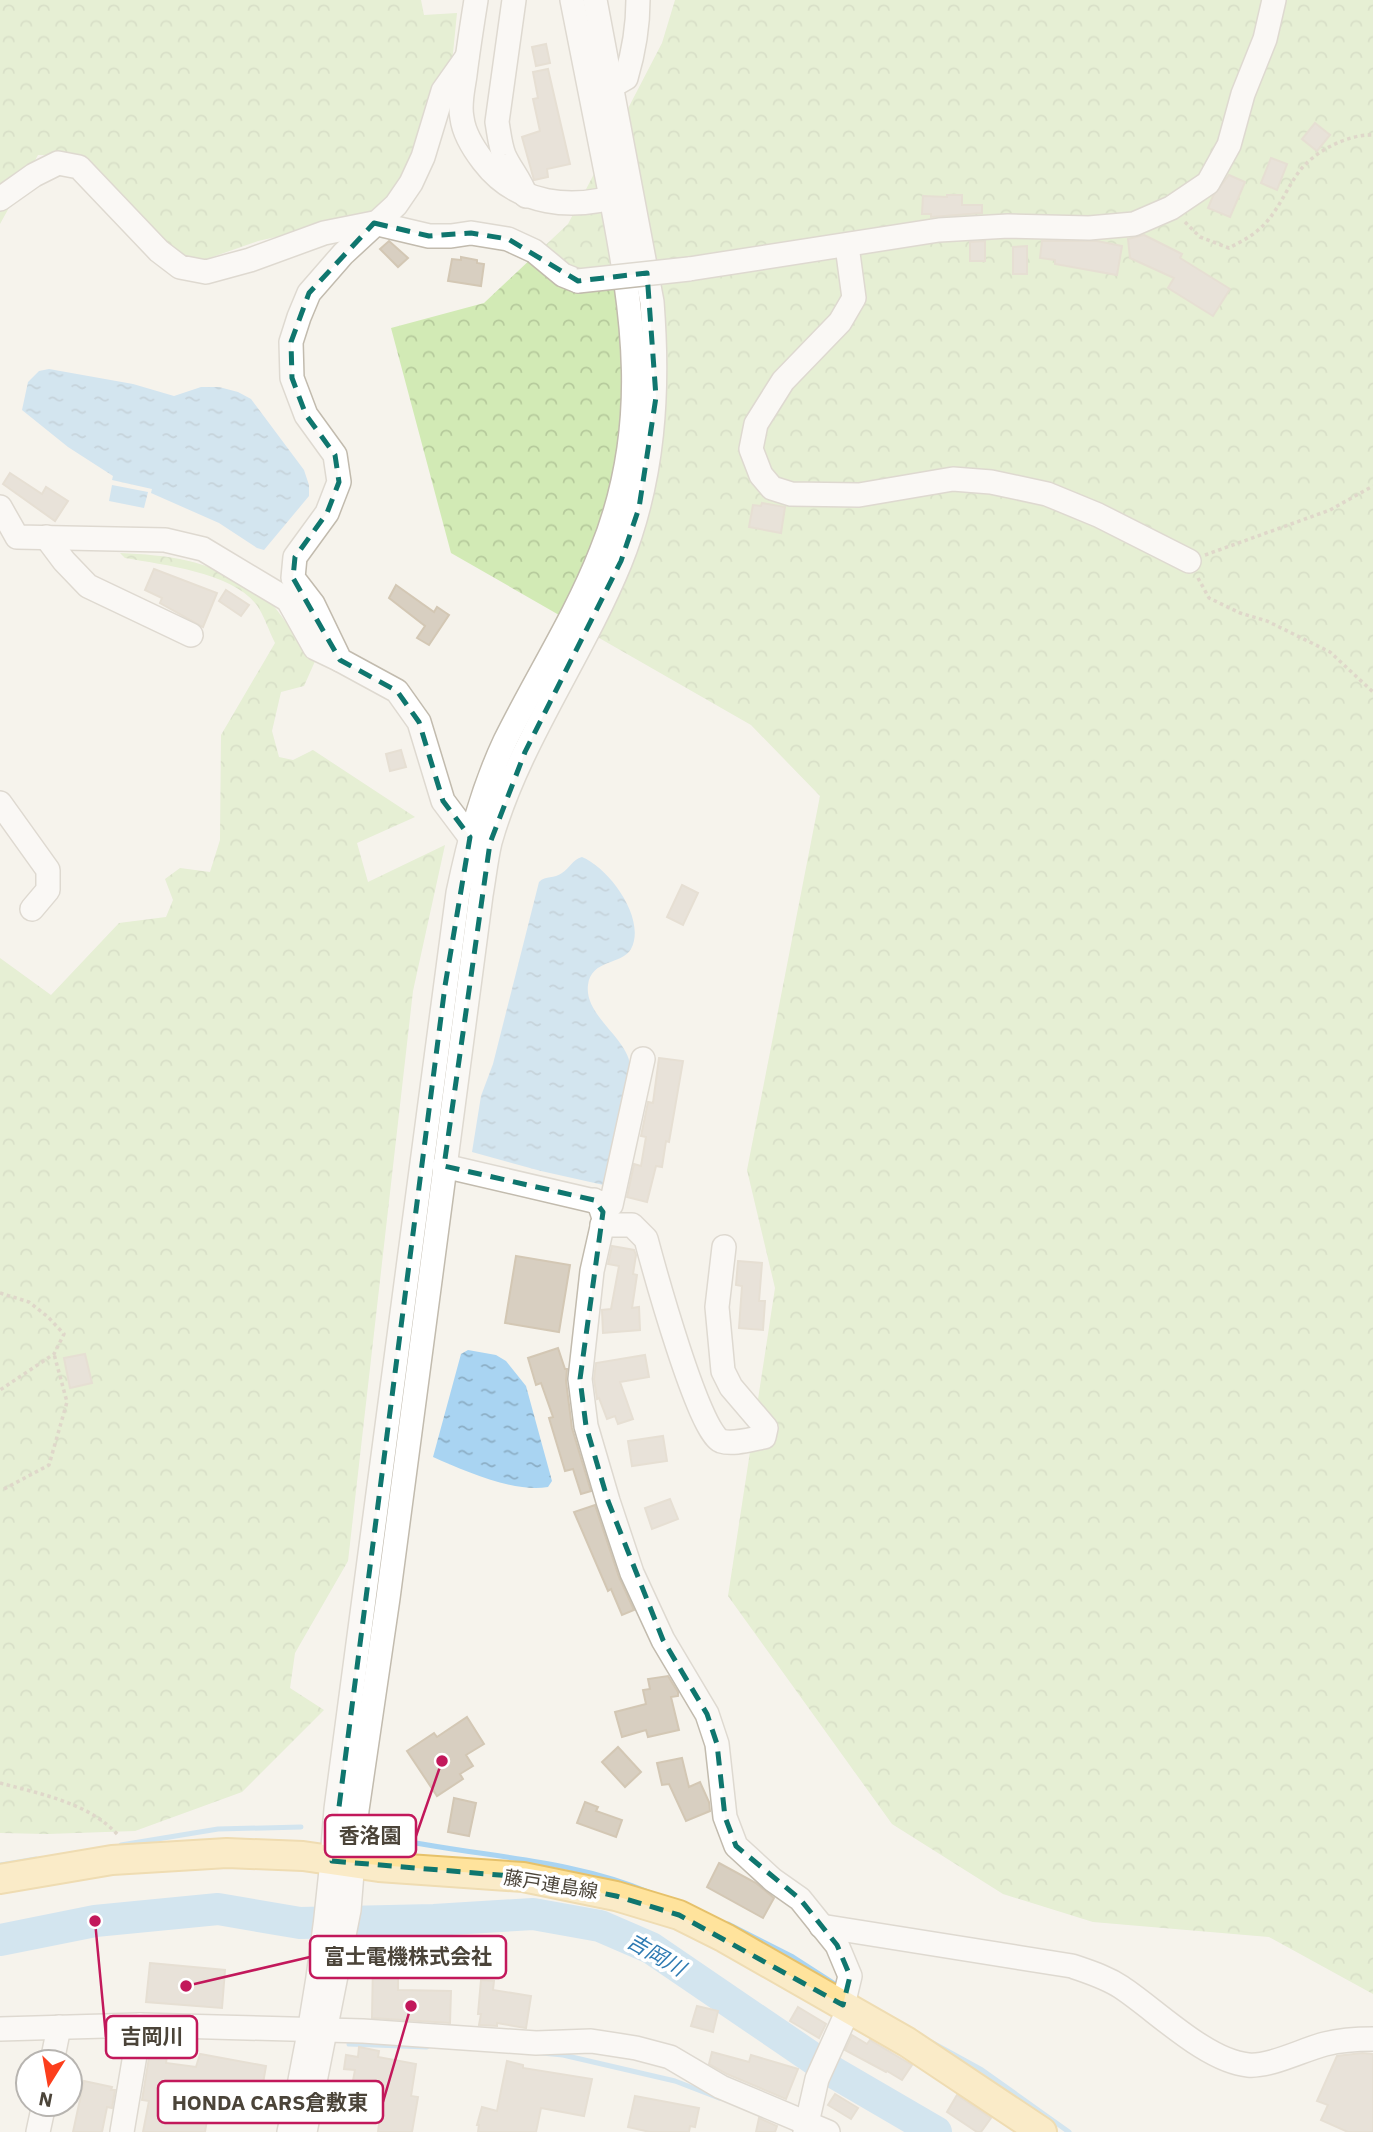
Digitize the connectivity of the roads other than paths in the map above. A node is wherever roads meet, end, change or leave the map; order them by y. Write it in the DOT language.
graph roads {
  1 [pos="475,0"];
  2 [pos="514,0"];
  3 [pos="572,0"];
  4 [pos="595,0"];
  5 [pos="638,0"];
  6 [pos="1274,0"];
  7 [pos="467,57"];
  8 [pos="612,86"];
  9 [pos="621,195"];
  10 [pos="526,196"];
  11 [pos="0,200"];
  12 [pos="374,223"];
  13 [pos="847,246"];
  14 [pos="0,507"];
  15 [pos="46,537"];
  16 [pos="1189,561"];
  17 [pos="191,635"];
  18 [pos="340,660"];
  19 [pos="0,803"];
  20 [pos="480,840"];
  21 [pos="32,909"];
  22 [pos="643,1059"];
  23 [pos="444,1166"];
  24 [pos="594,1200"];
  25 [pos="602,1225"];
  26 [pos="724,1247"];
  27 [pos="342,1862"];
  28 [pos="0,1879"];
  29 [pos="821,1926"];
  30 [pos="846,2007"];
  31 [pos="0,2029"];
  32 [pos="318,2031"];
  33 [pos="139,2033"];
  34 [pos="1373,2039"];
  35 [pos="56,2041"];
  36 [pos="811,2129"];
  37 [pos="122,2132"];
  38 [pos="289,2132"];
  39 [pos="305,2132"];
  40 [pos="1042,2132"];
  1 -- 7 [label="street"];
  2 -- 10 [label="street"];
  3 -- 9 [label="street"];
  4 -- 8 [label="street"];
  5 -- 8 [label="street"];
  6 -- 13 [label="street"];
  7 -- 10 [label="street"];
  7 -- 12 [label="street"];
  8 -- 9 [label="street"];
  9 -- 10 [label="street"];
  9 -- 20 [label="street"];
  11 -- 12 [label="street"];
  12 -- 13 [label="street, bridge"];
  12 -- 18 [label="street"];
  13 -- 16 [label="street"];
  14 -- 15 [label="street"];
  15 -- 17 [label="street"];
  15 -- 18 [label="street"];
  18 -- 20 [label="street"];
  19 -- 21 [label="street"];
  20 -- 23 [label="street"];
  20 -- 27 [label="street"];
  22 -- 24 [label="street"];
  23 -- 24 [label="street"];
  23 -- 27 [label="street"];
  24 -- 25 [label="street"];
  25 -- 26 [label="street"];
  25 -- 29 [label="street"];
  27 -- 28 [label="main road, 藤戸連島線"];
  27 -- 30 [label="main road, 藤戸連島線"];
  27 -- 32 [label="street"];
  29 -- 30 [label="street"];
  29 -- 34 [label="street"];
  30 -- 36 [label="street"];
  30 -- 40 [label="main road, 藤戸連島線"];
  31 -- 35 [label="street"];
  32 -- 33 [label="street"];
  32 -- 36 [label="street"];
  32 -- 38 [label="street"];
  32 -- 39 [label="street"];
  33 -- 35 [label="street"];
  33 -- 37 [label="street"];
}
